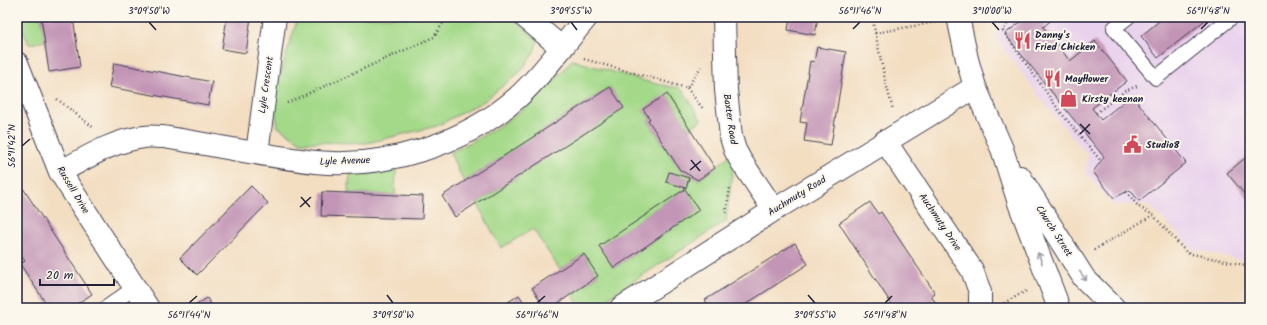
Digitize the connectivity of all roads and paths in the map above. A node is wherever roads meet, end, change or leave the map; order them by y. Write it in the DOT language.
graph roads {
  1 [pos="275,17"];
  2 [pos="447,17"];
  3 [pos="524,17"];
  4 [pos="587,17"];
  5 [pos="724,17"];
  6 [pos="872,17"];
  7 [pos="958,17"];
  8 [pos="1011,17"];
  9 [pos="1128,17"];
  10 [pos="1232,17"];
  11 [pos="875,33"];
  12 [pos="560,50"];
  13 [pos="17,63"];
  14 [pos="704,64"];
  15 [pos="1156,78"];
  16 [pos="975,88"];
  17 [pos="23,98"];
  18 [pos="55,98"];
  19 [pos="1096,113"];
  20 [pos="262,115"];
  21 [pos="1079,127"];
  22 [pos="905,130"];
  23 [pos="1076,130"];
  24 [pos="885,141"];
  25 [pos="115,145"];
  26 [pos="1002,149"];
  27 [pos="735,150"];
  28 [pos="257,153"];
  29 [pos="1101,161"];
  30 [pos="60,172"];
  31 [pos="1126,192"];
  32 [pos="774,210"];
  33 [pos="725,241"];
  34 [pos="1250,266"];
  35 [pos="134,288"];
  36 [pos="106,308"];
  37 [pos="148,308"];
  38 [pos="621,308"];
  39 [pos="980,308"];
  40 [pos="1058,308"];
  41 [pos="1114,308"];
  1 -- 20 [label="street, Lyle Crescent"];
  2 -- 20 [label="path"];
  3 -- 12 [label="street"];
  4 -- 12 [label="street, Lyle Avenue"];
  5 -- 27 [label="street, Baxter Road"];
  6 -- 11 [label="path"];
  7 -- 11 [label="path"];
  7 -- 16 [label="street, Church Street"];
  8 -- 23 [label="path"];
  9 -- 15 [label="lane"];
  10 -- 15 [label="lane"];
  11 -- 22 [label="path"];
  12 -- 14 [label="path"];
  12 -- 28 [label="street, Lyle Avenue"];
  13 -- 17 [label="street, Russell Drive"];
  15 -- 19 [label="path"];
  16 -- 22 [label="street, Auchmuty Road"];
  16 -- 26 [label="street, Church Street"];
  17 -- 30 [label="street, Russell Drive"];
  18 -- 25 [label="path"];
  20 -- 28 [label="street, Lyle Crescent"];
  21 -- 23 [label="path"];
  22 -- 24 [label="street, Auchmuty Road"];
  23 -- 29 [label="path"];
  24 -- 32 [label="street, Auchmuty Road"];
  24 -- 39 [label="street, Auchmuty Drive"];
  25 -- 28 [label="street, Lyle Avenue"];
  25 -- 30 [label="street, Lyle Avenue"];
  40 -- 26 [label="street, Church Street, one-way"];
  26 -- 41 [label="street, Church Street, one-way"];
  27 -- 32 [label="street, Baxter Road"];
  27 -- 33 [label="path"];
  30 -- 35 [label="street, Russell Drive"];
  31 -- 34 [label="path"];
  32 -- 33 [label="street, Auchmuty Road"];
  33 -- 38 [label="street, Auchmuty Road"];
  35 -- 36 [label="lane"];
  35 -- 37 [label="street, Russell Drive"];
}
